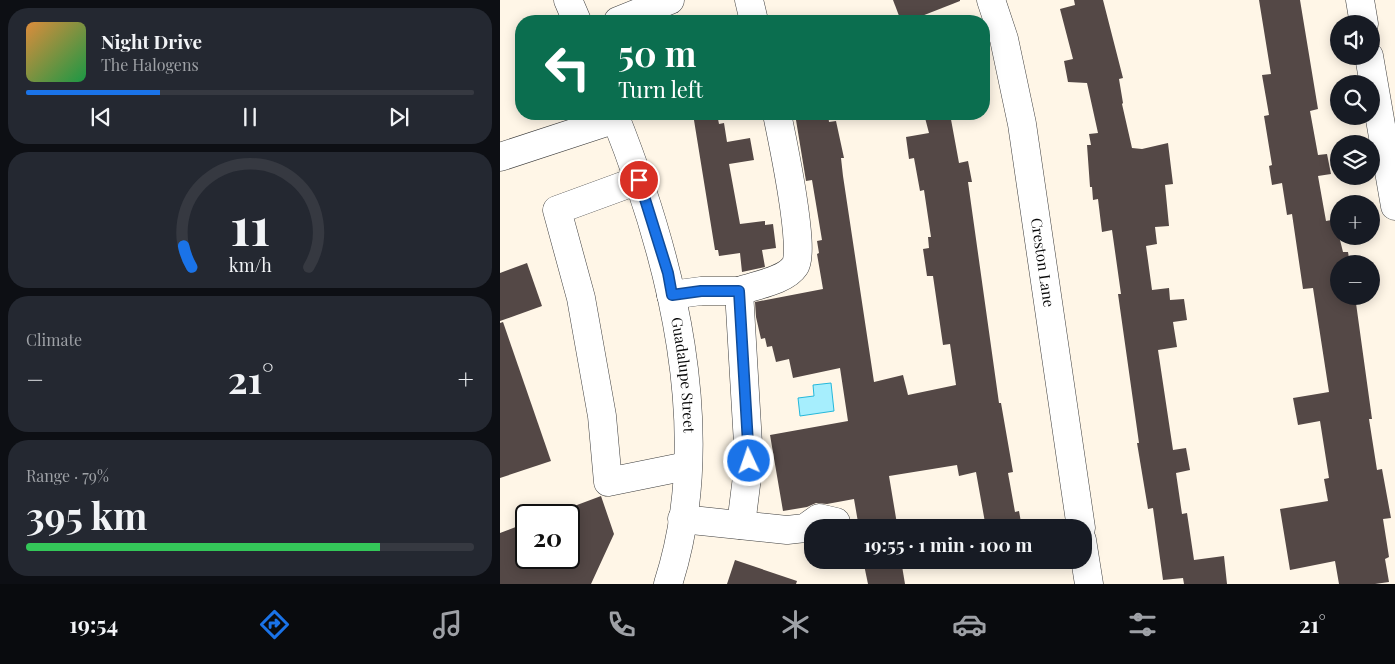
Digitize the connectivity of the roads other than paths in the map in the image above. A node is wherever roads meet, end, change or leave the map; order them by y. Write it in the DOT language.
graph roads {
  1 [pos="568,0"];
  2 [pos="670,0"];
  3 [pos="749,0"];
  4 [pos="991,0"];
  5 [pos="1360,0"];
  6 [pos="574,15"];
  7 [pos="633,15"];
  8 [pos="753,15"];
  9 [pos="1362,15"];
  10 [pos="1371,65"];
  11 [pos="604,120"];
  12 [pos="616,120"];
  13 [pos="778,120"];
  14 [pos="500,157"];
  15 [pos="639,180"];
  16 [pos="1395,206"];
  17 [pos="739,291"];
  18 [pos="672,295"];
  19 [pos="687,466"];
  20 [pos="682,519"];
  21 [pos="1080,519"];
  22 [pos="741,525"];
  23 [pos="804,528"];
  24 [pos="1087,569"];
  25 [pos="668,584"];
  26 [pos="1089,584"];
  1 -- 6 [label="street"];
  2 -- 7 [label="street"];
  3 -- 8 [label="street"];
  4 -- 21 [label="street, Creston Lane"];
  5 -- 9 [label="street"];
  10 -- 16 [label="street"];
  11 -- 14 [label="street"];
  12 -- 15 [label="street, Guadalupe Street"];
  13 -- 17 [label="street"];
  15 -- 18 [label="street, Guadalupe Street"];
  15 -- 19 [label="street"];
  17 -- 18 [label="street"];
  17 -- 22 [label="street"];
  18 -- 19 [label="street, Guadalupe Street"];
  19 -- 20 [label="street, Guadalupe Street"];
  20 -- 22 [label="street"];
  20 -- 25 [label="street, Guadalupe Street"];
  22 -- 23 [label="street"];
  24 -- 26 [label="street"];
}
